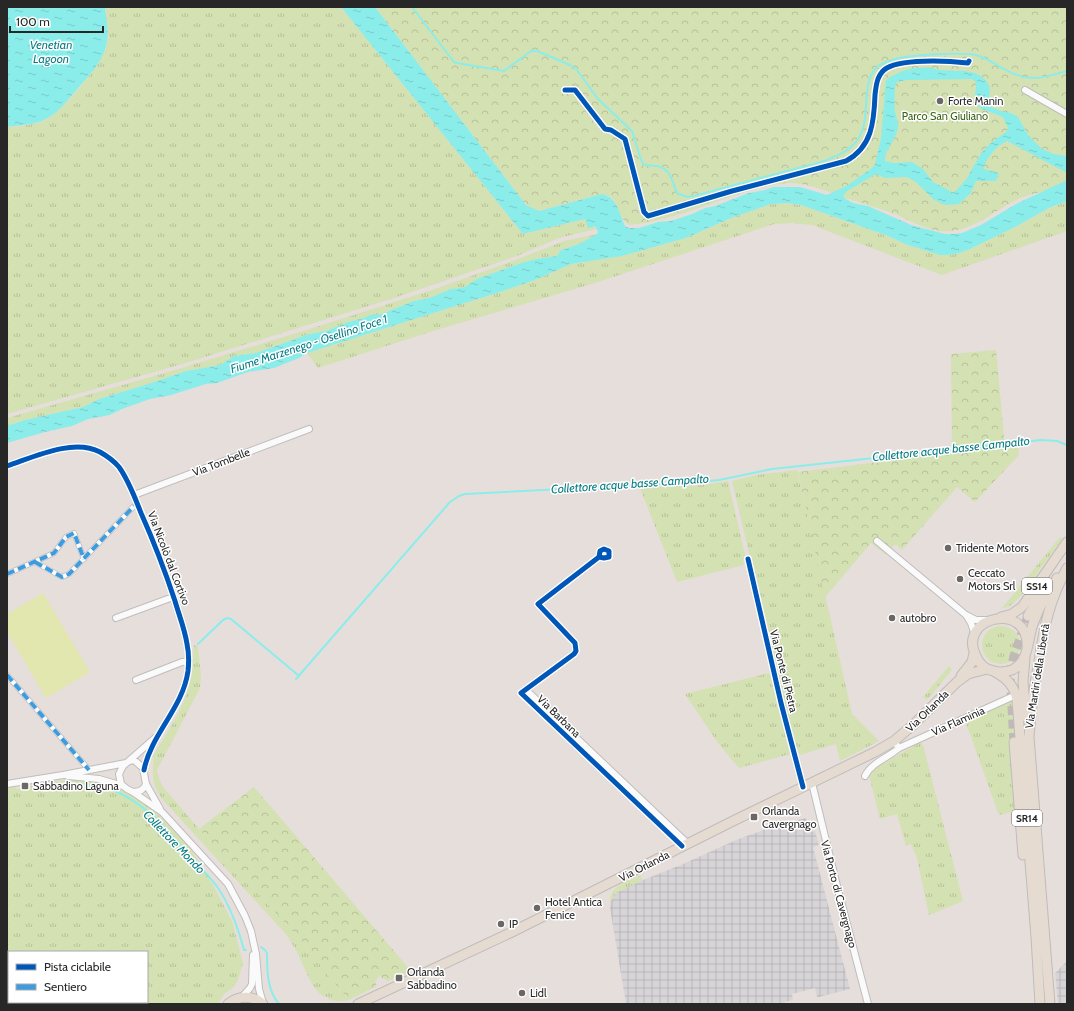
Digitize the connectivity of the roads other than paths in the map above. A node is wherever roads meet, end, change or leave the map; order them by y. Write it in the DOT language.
graph roads {
  1 [pos="969,61"];
  2 [pos="565,90"];
  3 [pos="1025,90"];
  4 [pos="1067,114"];
  5 [pos="309,429"];
  6 [pos="7,466"];
  7 [pos="134,495"];
  8 [pos="137,503"];
  9 [pos="877,541"];
  10 [pos="1067,542"];
  11 [pos="1067,553"];
  12 [pos="599,557"];
  13 [pos="84,559"];
  14 [pos="748,559"];
  15 [pos="36,562"];
  16 [pos="1067,566"];
  17 [pos="7,574"];
  18 [pos="173,597"];
  19 [pos="966,616"];
  20 [pos="1028,616"];
  21 [pos="116,618"];
  22 [pos="994,619"];
  23 [pos="975,636"];
  24 [pos="974,653"];
  25 [pos="1026,653"];
  26 [pos="189,661"];
  27 [pos="991,670"];
  28 [pos="7,675"];
  29 [pos="136,680"];
  30 [pos="957,682"];
  31 [pos="1016,695"];
  32 [pos="161,730"];
  33 [pos="1028,737"];
  34 [pos="1014,742"];
  35 [pos="896,744"];
  36 [pos="128,762"];
  37 [pos="89,770"];
  38 [pos="144,770"];
  39 [pos="63,775"];
  40 [pos="865,776"];
  41 [pos="7,784"];
  42 [pos="146,784"];
  43 [pos="808,785"];
  44 [pos="123,786"];
  45 [pos="133,792"];
  46 [pos="162,812"];
  47 [pos="685,845"];
  48 [pos="254,946"];
  49 [pos="1038,973"];
  50 [pos="242,997"];
  51 [pos="228,1004"];
  52 [pos="264,1004"];
  53 [pos="358,1004"];
  54 [pos="868,1004"];
  55 [pos="1040,1004"];
  56 [pos="1050,1004"];
  1 -- 2 [label="street"];
  3 -- 4 [label="street"];
  5 -- 7 [label="street, Via Tombelle"];
  6 -- 7 [label="street, Via Nicolò dal Cortivo"];
  7 -- 8 [label="street, Via Nicolò dal Cortivo"];
  8 -- 13 [label="street"];
  8 -- 18 [label="street, Via Nicolò dal Cortivo"];
  9 -- 19 [label="street"];
  10 -- 22 [label="main road, SS14"];
  11 -- 20 [label="main road, Via Martiri della Libertà"];
  12 -- 47 [label="street, Via Barbana"];
  13 -- 15 [label="street"];
  13 -- 15 [label="street"];
  14 -- 43 [label="street, Via Ponte di Pietra"];
  15 -- 17 [label="street"];
  16 -- 25 [label="main road, SS14"];
  16 -- 33 [label="main road, Via Martiri della Libertà / SR14"];
  18 -- 21 [label="street"];
  18 -- 26 [label="street, Via Nicolò dal Cortivo"];
  19 -- 22 [label="street"];
  19 -- 23 [label="street"];
  22 -- 23 [label="main road, SS14"];
  22 -- 25 [label="main road"];
  23 -- 24 [label="main road"];
  24 -- 27 [label="main road"];
  24 -- 30 [label="main road, Via Orlanda"];
  25 -- 27 [label="main road"];
  25 -- 33 [label="main road, SR14"];
  26 -- 29 [label="street"];
  26 -- 32 [label="street, Via Nicolò dal Cortivo"];
  27 -- 30 [label="main road, Via Orlanda"];
  27 -- 31 [label="main road, Via Martiri della Libertà"];
  28 -- 37 [label="street"];
  30 -- 35 [label="main road, Via Orlanda"];
  31 -- 35 [label="street, Via Flaminia"];
  31 -- 49 [label="main road, Via Martiri della Libertà / SR14"];
  32 -- 36 [label="street, Via Nicolò dal Cortivo"];
  32 -- 38 [label="street, Via Nicolò dal Cortivo"];
  33 -- 56 [label="main road, Via Martiri della Libertà / SR14"];
  34 -- 49 [label="main road, Via Martiri della Libertà / SR14"];
  35 -- 40 [label="street, Via Flaminia"];
  35 -- 43 [label="main road, Via Orlanda"];
  36 -- 37 [label="street"];
  36 -- 38 [label="street"];
  36 -- 44 [label="street"];
  37 -- 39 [label="street"];
  38 -- 42 [label="street"];
  39 -- 41 [label="street"];
  39 -- 44 [label="street"];
  42 -- 45 [label="street"];
  42 -- 46 [label="street"];
  43 -- 47 [label="main road, Via Orlanda"];
  43 -- 54 [label="street, Via Porto di Cavergnago"];
  44 -- 45 [label="street"];
  45 -- 46 [label="street"];
  46 -- 48 [label="street"];
  47 -- 53 [label="main road, Via Orlanda"];
  48 -- 50 [label="street"];
  48 -- 52 [label="street"];
  49 -- 55 [label="main road, Via Martiri della Libertà / SR14"];
  50 -- 51 [label="main road"];
  50 -- 52 [label="main road"];
}
